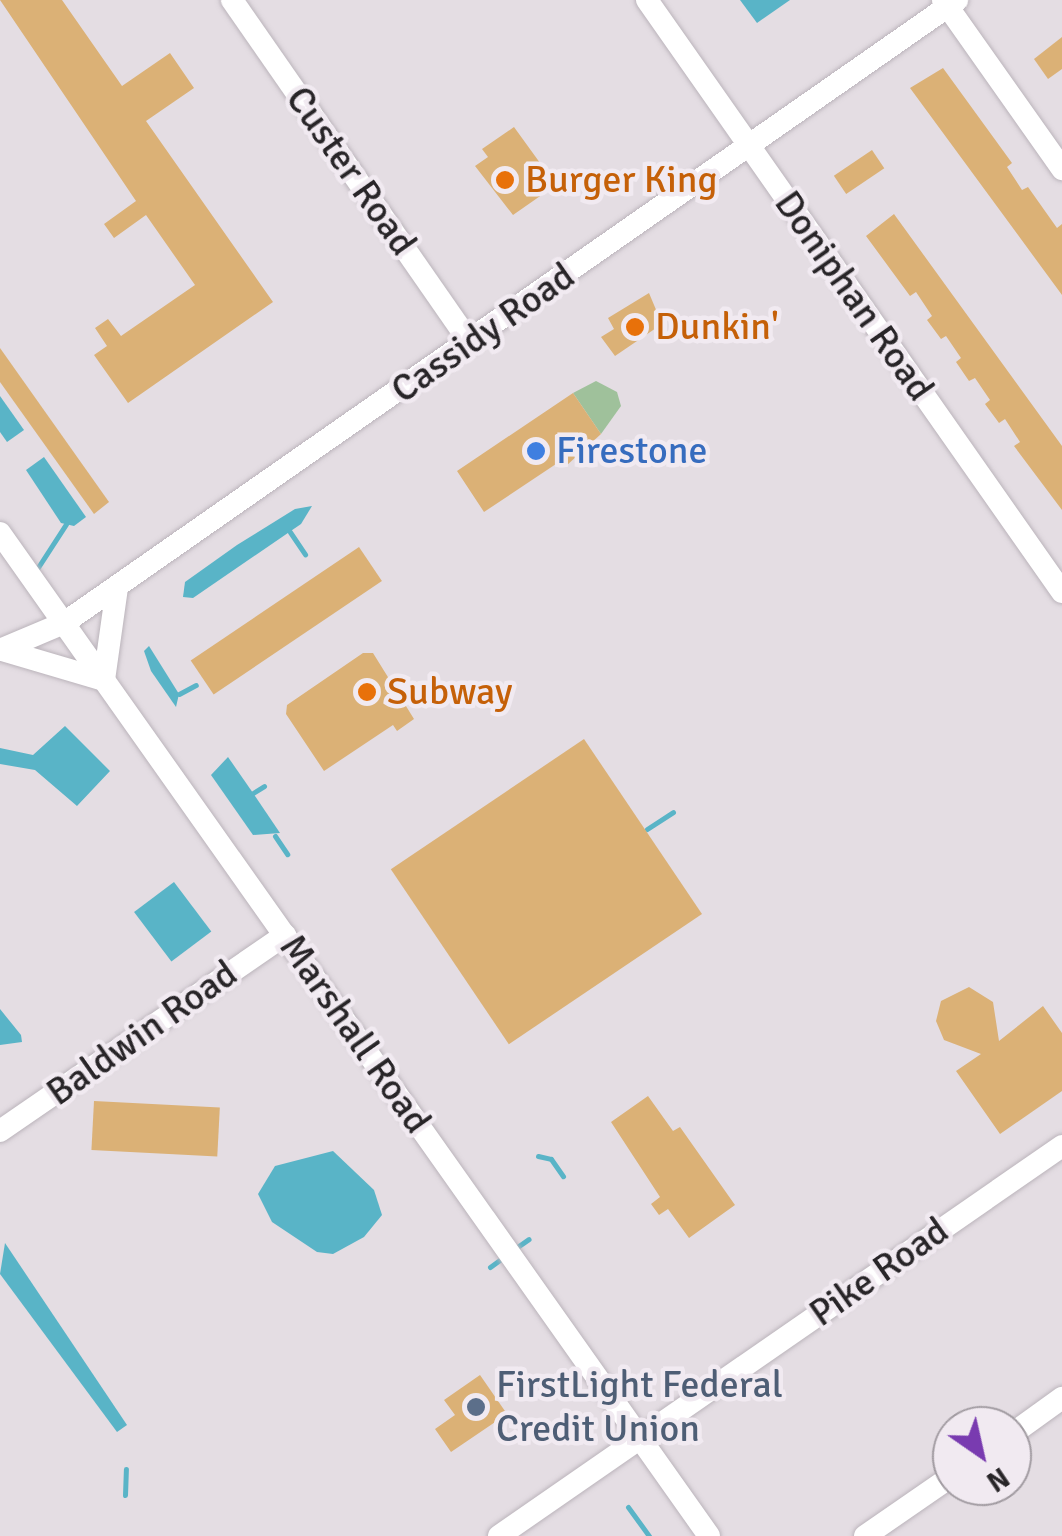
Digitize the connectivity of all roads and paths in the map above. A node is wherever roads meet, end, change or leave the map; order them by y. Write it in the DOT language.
graph roads {
  1 [pos="232,0"];
  2 [pos="647,0"];
  3 [pos="949,2"];
  4 [pos="748,144"];
  5 [pos="1062,169"];
  6 [pos="470,342"];
  7 [pos="0,533"];
  8 [pos="117,587"];
  9 [pos="1062,592"];
  10 [pos="64,624"];
  11 [pos="1,650"];
  12 [pos="104,680"];
  13 [pos="285,935"];
  14 [pos="0,1131"];
  15 [pos="1062,1146"];
  16 [pos="1062,1398"];
  17 [pos="1032,1420"];
  18 [pos="640,1438"];
  19 [pos="932,1490"];
  20 [pos="500,1536"];
  21 [pos="709,1536"];
  22 [pos="865,1536"];
  1 -- 6 [label="street, Custer Road"];
  2 -- 4 [label="street, Doniphan Road"];
  3 -- 4 [label="street, Cassidy Road"];
  3 -- 5 [label="street"];
  4 -- 6 [label="street, Cassidy Road"];
  4 -- 9 [label="street, Doniphan Road"];
  6 -- 8 [label="street, Cassidy Road"];
  7 -- 10 [label="street, Marshall Road"];
  8 -- 10 [label="street, Cassidy Road"];
  8 -- 12 [label="street"];
  10 -- 11 [label="street, Cassidy Road"];
  10 -- 12 [label="street, Marshall Road"];
  11 -- 12 [label="street"];
  12 -- 13 [label="street, Marshall Road"];
  13 -- 14 [label="street, Baldwin Road"];
  13 -- 18 [label="street, Marshall Road"];
  15 -- 18 [label="street, Pike Road"];
  16 -- 17 [label="street"];
  18 -- 20 [label="street, Pike Road"];
  18 -- 21 [label="street, Marshall Road"];
  19 -- 22 [label="street"];
}
